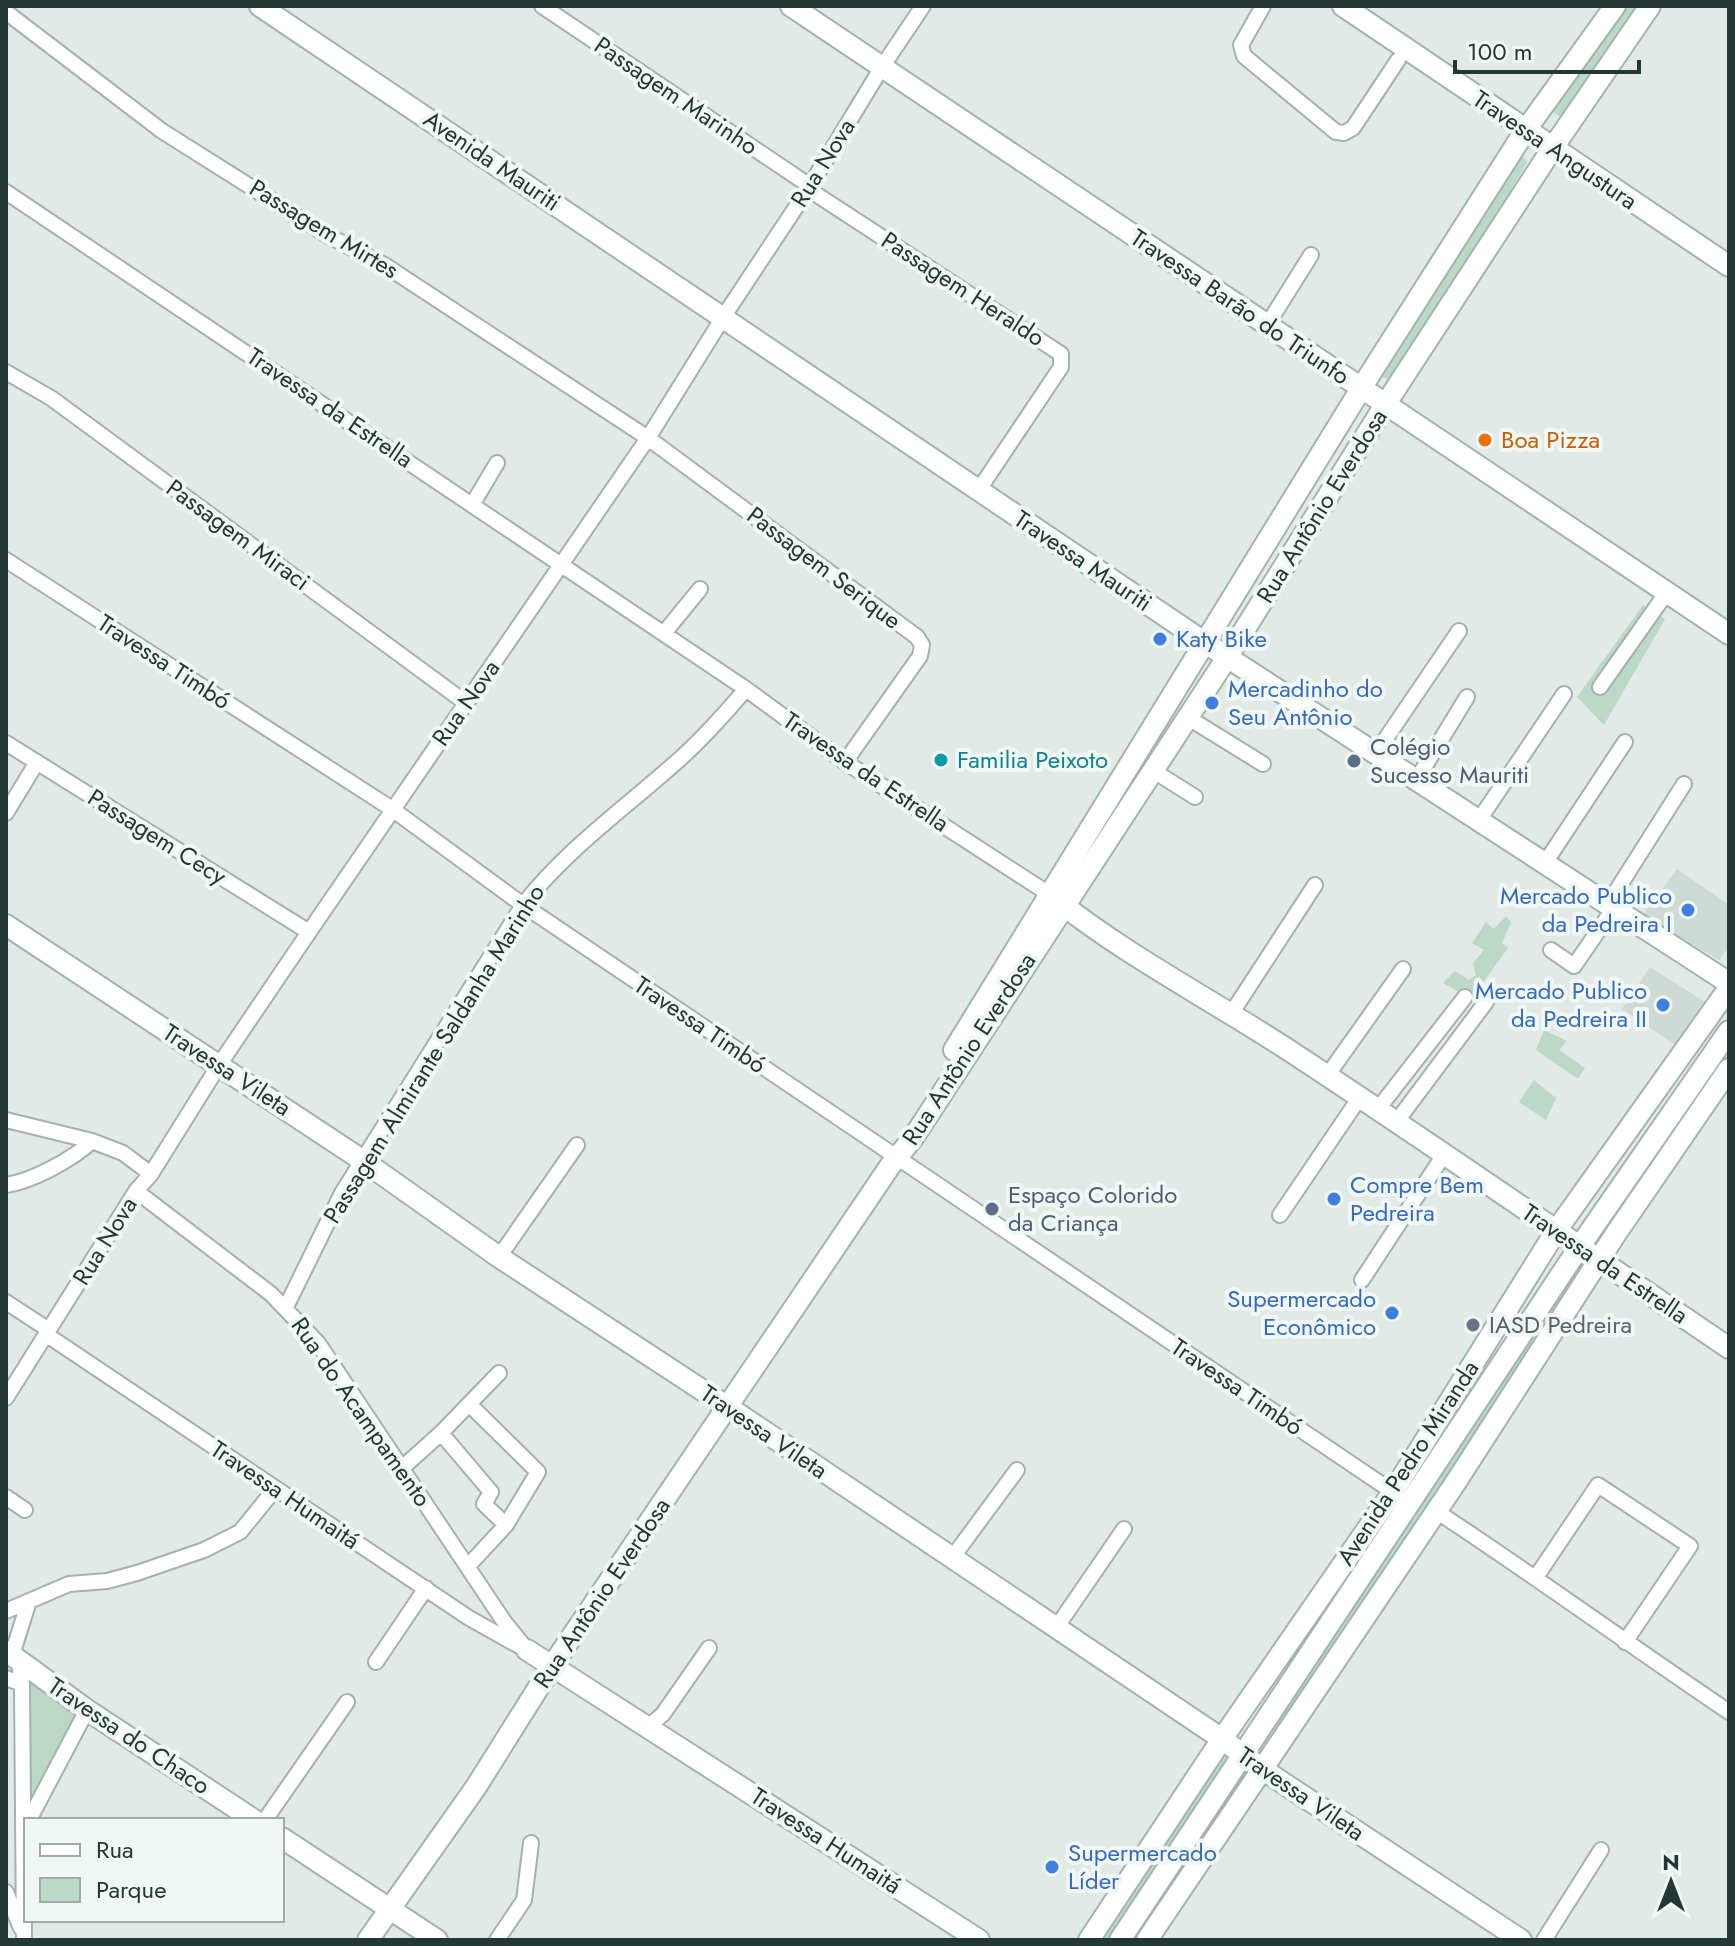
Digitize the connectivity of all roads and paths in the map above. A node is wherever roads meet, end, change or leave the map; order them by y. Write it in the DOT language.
graph roads {
  1 [pos="542,6"];
  2 [pos="791,6"];
  3 [pos="923,6"];
  4 [pos="1263,6"];
  5 [pos="1343,6"];
  6 [pos="1615,6"];
  7 [pos="1650,6"];
  8 [pos="266,8"];
  9 [pos="6,12"];
  10 [pos="815,13"];
  11 [pos="1398,60"];
  12 [pos="885,61"];
  13 [pos="1525,131"];
  14 [pos="1552,149"];
  15 [pos="809,187"];
  16 [pos="6,192"];
  17 [pos="1140,232"];
  18 [pos="1311,255"];
  19 [pos="1729,266"];
  20 [pos="1274,314"];
  21 [pos="724,316"];
  22 [pos="6,372"];
  23 [pos="1365,383"];
  24 [pos="1389,399"];
  25 [pos="648,438"];
  26 [pos="497,463"];
  27 [pos="978,491"];
  28 [pos="472,505"];
  29 [pos="6,560"];
  30 [pos="562,566"];
  31 [pos="1652,574"];
  32 [pos="700,589"];
  33 [pos="1667,592"];
  34 [pos="1729,618"];
  35 [pos="1459,631"];
  36 [pos="664,633"];
  37 [pos="1729,634"];
  38 [pos="1204,642"];
  39 [pos="1228,656"];
  40 [pos="1184,677"];
  41 [pos="1600,687"];
  42 [pos="746,689"];
  43 [pos="1205,691"];
  44 [pos="1564,694"];
  45 [pos="1467,697"];
  46 [pos="466,703"];
  47 [pos="1187,717"];
  48 [pos="1625,742"];
  49 [pos="6,743"];
  50 [pos="1376,753"];
  51 [pos="37,762"];
  52 [pos="845,762"];
  53 [pos="1263,764"];
  54 [pos="1152,770"];
  55 [pos="1417,779"];
  56 [pos="1684,784"];
  57 [pos="1195,797"];
  58 [pos="392,809"];
  59 [pos="6,813"];
  60 [pos="1479,820"];
  61 [pos="1545,863"];
  62 [pos="1315,885"];
  63 [pos="1056,900"];
  64 [pos="523,905"];
  65 [pos="1611,906"];
  66 [pos="6,925"];
  67 [pos="309,932"];
  68 [pos="1551,950"];
  69 [pos="1403,969"];
  70 [pos="1729,986"];
  71 [pos="1465,997"];
  72 [pos="1486,1002"];
  73 [pos="1231,1014"];
  74 [pos="1729,1031"];
  75 [pos="219,1065"];
  76 [pos="1729,1069"];
  77 [pos="1327,1076"];
  78 [pos="1360,1097"];
  79 [pos="1378,1109"];
  80 [pos="6,1120"];
  81 [pos="1397,1121"];
  82 [pos="92,1141"];
  83 [pos="577,1145"];
  84 [pos="1445,1153"];
  85 [pos="362,1160"];
  86 [pos="893,1160"];
  87 [pos="151,1174"];
  88 [pos="6,1185"];
  89 [pos="136,1191"];
  90 [pos="1280,1215"];
  91 [pos="1556,1231"];
  92 [pos="1580,1246"];
  93 [pos="499,1257"];
  94 [pos="1600,1260"];
  95 [pos="1362,1280"];
  96 [pos="6,1302"];
  97 [pos="286,1307"];
  98 [pos="48,1332"];
  99 [pos="1729,1348"];
  100 [pos="499,1373"];
  101 [pos="6,1398"];
  102 [pos="469,1404"];
  103 [pos="728,1407"];
  104 [pos="441,1433"];
  105 [pos="401,1469"];
  106 [pos="1017,1470"];
  107 [pos="275,1489"];
  108 [pos="1393,1492"];
  109 [pos="6,1497"];
  110 [pos="25,1510"];
  111 [pos="1436,1511"];
  112 [pos="506,1525"];
  113 [pos="1124,1529"];
  114 [pos="952,1558"];
  115 [pos="468,1566"];
  116 [pos="1536,1577"];
  117 [pos="426,1588"];
  118 [pos="29,1601"];
  119 [pos="6,1611"];
  120 [pos="1056,1628"];
  121 [pos="1625,1642"];
  122 [pos="709,1648"];
  123 [pos="527,1650"];
  124 [pos="12,1656"];
  125 [pos="376,1662"];
  126 [pos="552,1666"];
  127 [pos="6,1678"];
  128 [pos="22,1684"];
  129 [pos="347,1702"];
  130 [pos="87,1710"];
  131 [pos="1729,1712"];
  132 [pos="648,1727"];
  133 [pos="1222,1739"];
  134 [pos="1243,1755"];
  135 [pos="1262,1769"];
  136 [pos="26,1818"];
  137 [pos="30,1818"];
  138 [pos="251,1818"];
  139 [pos="266,1818"];
  140 [pos="284,1839"];
  141 [pos="531,1843"];
  142 [pos="1601,1850"];
  143 [pos="6,1892"];
  144 [pos="389,1909"];
  145 [pos="25,1939"];
  146 [pos="368,1940"];
  147 [pos="437,1940"];
  148 [pos="497,1940"];
  149 [pos="979,1940"];
  150 [pos="1089,1940"];
  151 [pos="1120,1940"];
  152 [pos="1147,1940"];
  153 [pos="1521,1940"];
  154 [pos="1544,1940"];
  1 -- 15 [label="street, Passagem Marinho"];
  2 -- 10 [label="street, Travessa Barão do Triunfo"];
  3 -- 12 [label="street, Rua Nova"];
  4 -- 11 [label="street"];
  5 -- 13 [label="street, Travessa Angustura"];
  6 -- 13 [label="street, Rua Antônio Everdosa"];
  7 -- 14 [label="street, Rua Antônio Everdosa"];
  8 -- 21 [label="street, Avenida Mauriti"];
  9 -- 25 [label="street, Passagem Mirtes"];
  10 -- 12 [label="street, Travessa Barão do Triunfo"];
  12 -- 15 [label="street, Rua Nova"];
  12 -- 17 [label="street, Travessa Barão do Triunfo"];
  13 -- 14 [label="street, Travessa Angustura"];
  13 -- 23 [label="street, Rua Antônio Everdosa"];
  14 -- 19 [label="street, Travessa Angustura"];
  14 -- 24 [label="street, Rua Antônio Everdosa"];
  15 -- 21 [label="street, Rua Nova"];
  15 -- 27 [label="street, Passagem Heraldo"];
  16 -- 28 [label="street, Travessa da Estrella"];
  17 -- 20 [label="street, Travessa Barão do Triunfo"];
  17 -- 23 [label="street, Travessa Barão do Triunfo"];
  18 -- 20 [label="street"];
  20 -- 23 [label="street, Travessa Barão do Triunfo"];
  21 -- 25 [label="street, Rua Nova"];
  21 -- 27 [label="street, Travessa Mauriti"];
  22 -- 46 [label="street, Passagem Miraci"];
  23 -- 24 [label="street, Travessa Barão do Triunfo"];
  23 -- 38 [label="street, Rua Antônio Everdosa"];
  24 -- 31 [label="street, Travessa Barão do Triunfo"];
  24 -- 39 [label="street, Rua Antônio Everdosa"];
  25 -- 30 [label="street, Rua Nova"];
  25 -- 52 [label="street, Passagem Serique"];
  26 -- 28 [label="street"];
  27 -- 38 [label="street, Travessa Mauriti"];
  28 -- 30 [label="street, Travessa da Estrella"];
  29 -- 58 [label="street, Travessa Timbó"];
  30 -- 36 [label="street, Travessa da Estrella"];
  30 -- 46 [label="street, Rua Nova"];
  31 -- 33 [label="street, Travessa Barão do Triunfo"];
  31 -- 34 [label="street, Travessa Barão do Triunfo"];
  32 -- 36 [label="street"];
  33 -- 37 [label="street, Travessa Barão do Triunfo"];
  33 -- 41 [label="street"];
  35 -- 50 [label="street"];
  36 -- 42 [label="street, Travessa da Estrella"];
  38 -- 39 [label="street, Travessa Mauriti"];
  38 -- 40 [label="street, Rua Antônio Everdosa"];
  39 -- 43 [label="street, Rua Antônio Everdosa"];
  39 -- 50 [label="street, Travessa Mauriti"];
  40 -- 43 [label="street"];
  40 -- 63 [label="street, Rua Antônio Everdosa"];
  42 -- 52 [label="street, Travessa da Estrella"];
  42 -- 64 [label="street, Passagem Almirante Saldanha Marinho"];
  43 -- 47 [label="street, Rua Antônio Everdosa"];
  44 -- 60 [label="street"];
  45 -- 55 [label="street"];
  46 -- 58 [label="street, Rua Nova"];
  47 -- 53 [label="street"];
  47 -- 54 [label="street, Rua Antônio Everdosa"];
  48 -- 61 [label="street"];
  49 -- 51 [label="street, Passagem Cecy"];
  50 -- 55 [label="street, Travessa Mauriti"];
  51 -- 59 [label="street"];
  51 -- 67 [label="street, Passagem Cecy"];
  52 -- 63 [label="street, Travessa da Estrella"];
  54 -- 57 [label="street"];
  54 -- 63 [label="street, Rua Antônio Everdosa"];
  55 -- 60 [label="street, Travessa Mauriti"];
  56 -- 65 [label="street"];
  58 -- 64 [label="street, Travessa Timbó"];
  58 -- 67 [label="street, Rua Nova"];
  60 -- 61 [label="street, Travessa Mauriti"];
  61 -- 65 [label="street, Travessa Mauriti"];
  62 -- 73 [label="street"];
  63 -- 73 [label="street, Travessa da Estrella"];
  63 -- 86 [label="street, Rua Antônio Everdosa"];
  64 -- 85 [label="street, Passagem Almirante Saldanha Marinho"];
  64 -- 86 [label="street, Travessa Timbó"];
  65 -- 68 [label="street"];
  65 -- 70 [label="street, Travessa Mauriti"];
  66 -- 75 [label="street, Travessa Vileta"];
  67 -- 75 [label="street, Rua Nova"];
  69 -- 77 [label="street"];
  70 -- 91 [label="street, Avenida Pedro Miranda"];
  71 -- 79 [label="street"];
  72 -- 81 [label="street"];
  73 -- 77 [label="street, Travessa da Estrella"];
  74 -- 92 [label="street, Avenida Pedro Miranda"];
  75 -- 85 [label="street, Travessa Vileta"];
  75 -- 87 [label="street, Rua Nova"];
  76 -- 94 [label="street, Avenida Pedro Miranda"];
  77 -- 78 [label="street, Travessa da Estrella"];
  78 -- 79 [label="street, Travessa da Estrella"];
  78 -- 90 [label="street"];
  79 -- 81 [label="street, Travessa da Estrella"];
  80 -- 82 [label="street"];
  81 -- 84 [label="street, Travessa da Estrella"];
  82 -- 87 [label="street"];
  82 -- 88 [label="street"];
  83 -- 93 [label="street"];
  84 -- 91 [label="street, Travessa da Estrella"];
  84 -- 95 [label="street"];
  85 -- 93 [label="street, Travessa Vileta"];
  85 -- 97 [label="street, Passagem Almirante Saldanha Marinho"];
  86 -- 103 [label="street, Rua Antônio Everdosa"];
  86 -- 108 [label="street, Travessa Timbó"];
  87 -- 89 [label="street, Rua Nova"];
  89 -- 97 [label="street, Rua do Acampamento"];
  89 -- 98 [label="street, Rua Nova"];
  91 -- 92 [label="street, Travessa da Estrella"];
  91 -- 108 [label="street, Avenida Pedro Miranda"];
  92 -- 94 [label="street, Travessa da Estrella"];
  92 -- 134 [label="street, Avenida Pedro Miranda"];
  93 -- 103 [label="street, Travessa Vileta"];
  94 -- 99 [label="street, Travessa da Estrella"];
  94 -- 111 [label="street, Avenida Pedro Miranda"];
  96 -- 98 [label="street, Travessa Humaitá"];
  97 -- 105 [label="street, Rua do Acampamento"];
  98 -- 101 [label="street, Rua Nova"];
  98 -- 107 [label="street, Travessa Humaitá"];
  100 -- 102 [label="street"];
  102 -- 104 [label="street"];
  102 -- 112 [label="street"];
  103 -- 114 [label="street, Travessa Vileta"];
  103 -- 126 [label="street, Rua Antônio Everdosa"];
  104 -- 105 [label="street"];
  104 -- 112 [label="street"];
  105 -- 115 [label="street, Rua do Acampamento"];
  106 -- 114 [label="street"];
  107 -- 117 [label="street, Travessa Humaitá"];
  107 -- 118 [label="street"];
  108 -- 133 [label="street, Avenida Pedro Miranda"];
  109 -- 110 [label="street"];
  111 -- 116 [label="street"];
  111 -- 135 [label="street, Avenida Pedro Miranda"];
  112 -- 115 [label="street"];
  113 -- 120 [label="street"];
  114 -- 120 [label="street, Travessa Vileta"];
  115 -- 123 [label="street, Rua do Acampamento"];
  116 -- 121 [label="street"];
  116 -- 121 [label="street"];
  117 -- 123 [label="street, Travessa Humaitá"];
  117 -- 125 [label="street"];
  118 -- 119 [label="street"];
  118 -- 124 [label="street"];
  120 -- 133 [label="street, Travessa Vileta"];
  121 -- 131 [label="street"];
  122 -- 132 [label="street"];
  123 -- 126 [label="street, Rua do Acampamento"];
  124 -- 128 [label="street"];
  124 -- 130 [label="street, Travessa do Chaco"];
  126 -- 132 [label="street, Travessa Humaitá"];
  126 -- 144 [label="street, Rua Antônio Everdosa"];
  127 -- 128 [label="street"];
  128 -- 136 [label="street"];
  129 -- 139 [label="street"];
  130 -- 137 [label="street"];
  130 -- 138 [label="street, Travessa do Chaco"];
  132 -- 149 [label="street, Travessa Humaitá"];
  133 -- 134 [label="street, Travessa Vileta"];
  133 -- 150 [label="street, Avenida Pedro Miranda"];
  134 -- 135 [label="street, Travessa Vileta"];
  134 -- 151 [label="street, Avenida Pedro Miranda"];
  135 -- 152 [label="street, Avenida Pedro Miranda"];
  135 -- 153 [label="street, Travessa Vileta"];
  140 -- 144 [label="street"];
  141 -- 148 [label="street"];
  142 -- 154 [label="street"];
  143 -- 145 [label="street"];
  144 -- 146 [label="street, Rua Antônio Everdosa"];
  144 -- 147 [label="street"];
}
